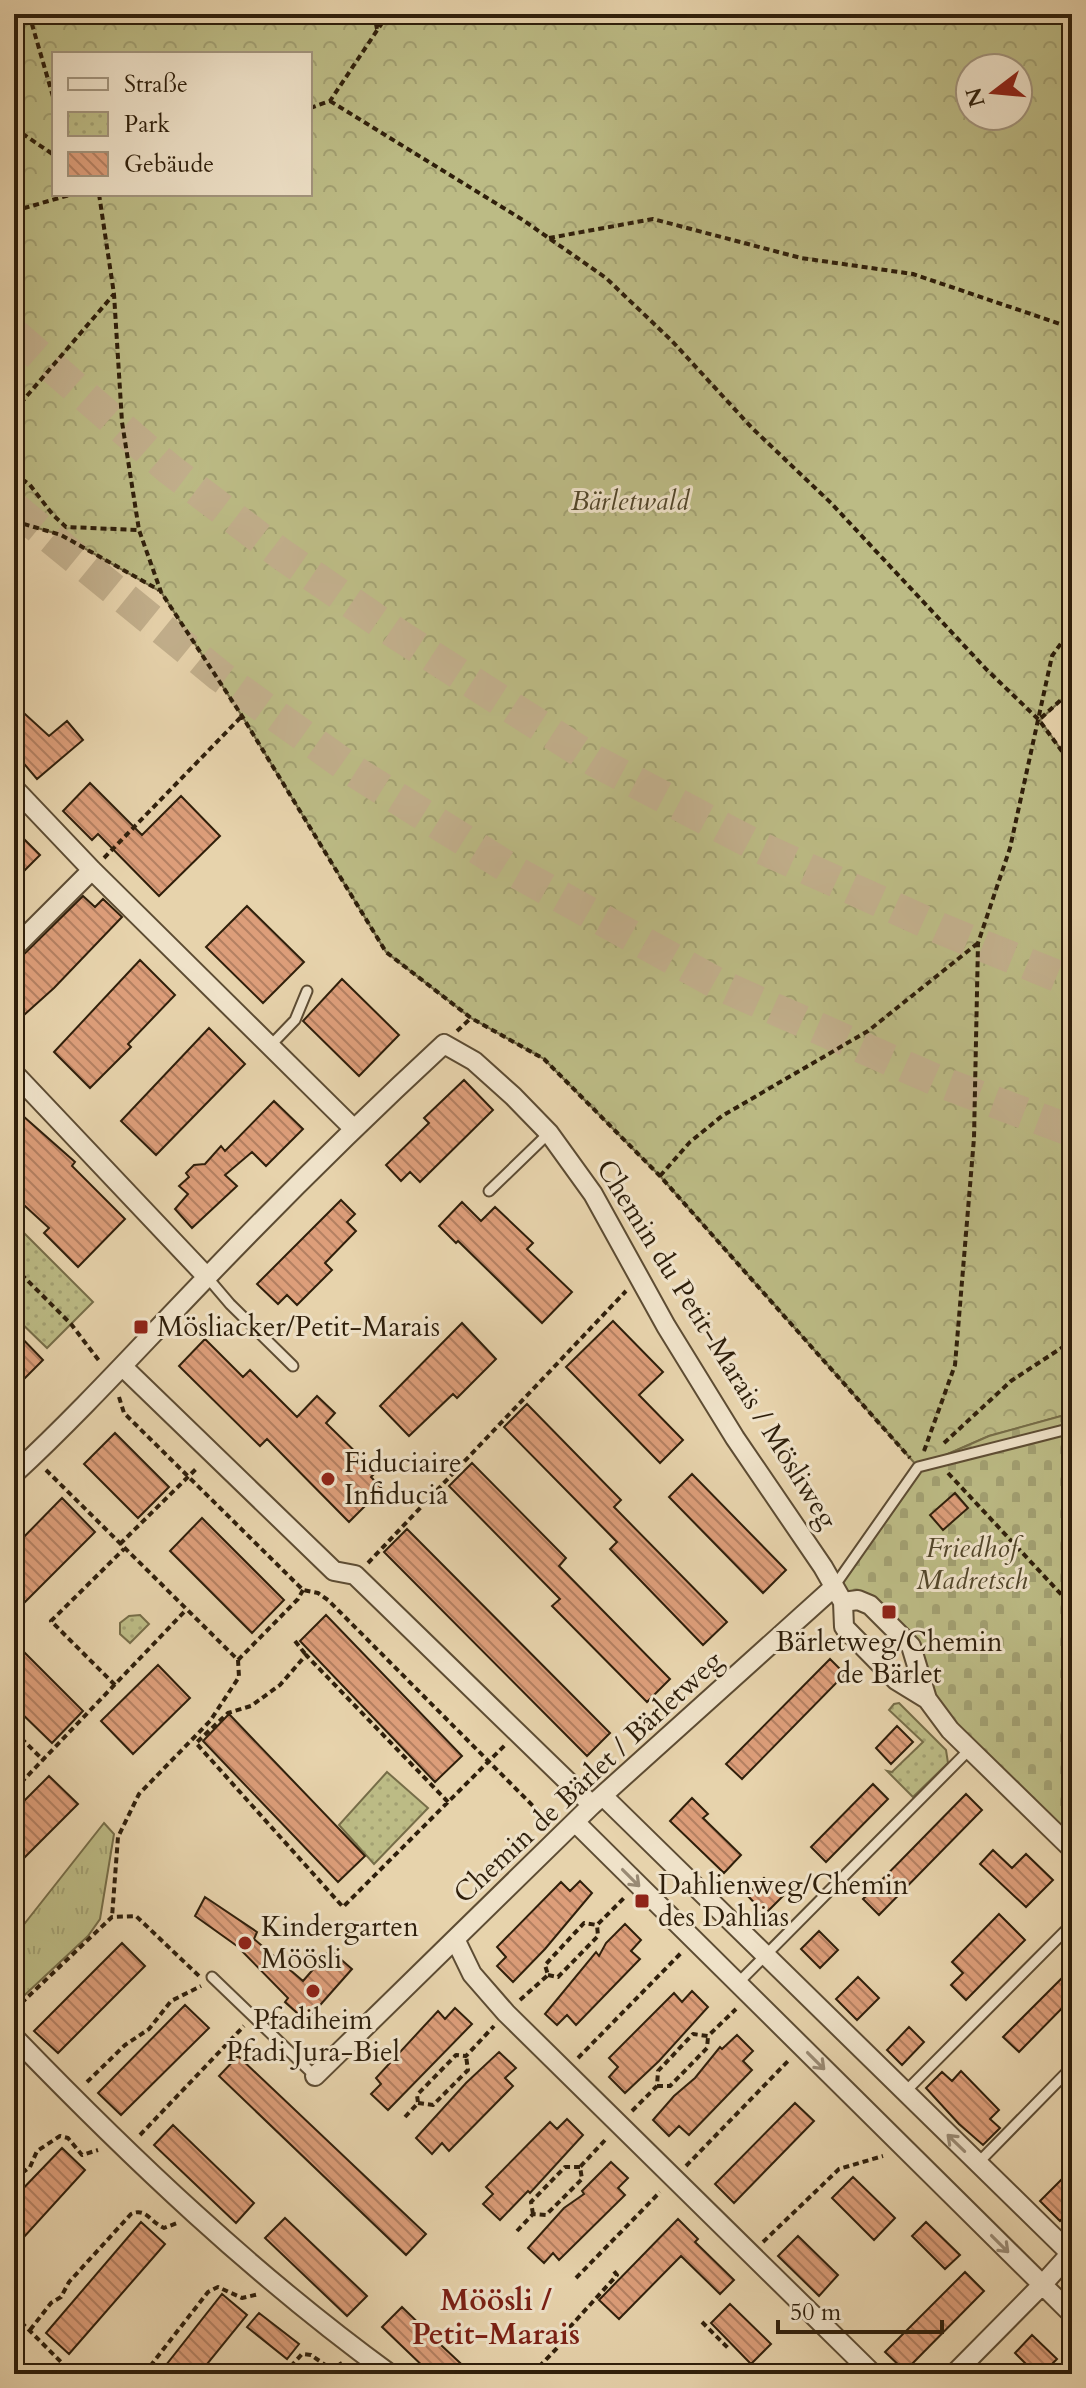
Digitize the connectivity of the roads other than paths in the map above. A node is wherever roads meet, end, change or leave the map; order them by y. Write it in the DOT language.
graph roads {
  1 [pos="14,788"];
  2 [pos="92,870"];
  3 [pos="14,948"];
  4 [pos="307,991"];
  5 [pos="270,1046"];
  6 [pos="14,1073"];
  7 [pos="353,1128"];
  8 [pos="549,1133"];
  9 [pos="489,1191"];
  10 [pos="207,1277"];
  11 [pos="293,1366"];
  12 [pos="117,1372"];
  13 [pos="1072,1428"];
  14 [pos="14,1474"];
  15 [pos="838,1595"];
  16 [pos="927,1699"];
  17 [pos="970,1749"];
  18 [pos="598,1800"];
  19 [pos="576,1823"];
  20 [pos="1072,1849"];
  21 [pos="1072,1924"];
  22 [pos="456,1941"];
  23 [pos="765,1956"];
  24 [pos="209,1980"];
  25 [pos="738,1983"];
  26 [pos="14,2037"];
  27 [pos="1072,2067"];
  28 [pos="315,2076"];
  29 [pos="904,2093"];
  30 [pos="977,2164"];
  31 [pos="1071,2254"];
  32 [pos="1042,2285"];
  33 [pos="1072,2314"];
  34 [pos="390,2374"];
  35 [pos="873,2374"];
  36 [pos="954,2374"];
  1 -- 2 [label="street"];
  2 -- 3 [label="street"];
  2 -- 5 [label="street"];
  4 -- 5 [label="lane"];
  5 -- 7 [label="street"];
  6 -- 10 [label="street"];
  7 -- 8 [label="street, Chemin du Petit-Marais / Mösliweg"];
  7 -- 10 [label="street"];
  8 -- 9 [label="lane"];
  8 -- 15 [label="street, Chemin du Petit-Marais / Mösliweg"];
  10 -- 11 [label="lane"];
  10 -- 12 [label="street"];
  12 -- 14 [label="street"];
  12 -- 18 [label="street"];
  13 -- 15 [label="lane"];
  15 -- 16 [label="street, Chemin du Petit-Marais / Mösliweg"];
  15 -- 16 [label="street"];
  15 -- 18 [label="street, Chemin de Bärlet / Bärletweg"];
  16 -- 17 [label="street"];
  17 -- 20 [label="street"];
  17 -- 23 [label="lane"];
  18 -- 19 [label="street, Chemin de Bärlet / Bärletweg"];
  18 -- 23 [label="street"];
  19 -- 22 [label="street, Chemin de Bärlet / Bärletweg"];
  19 -- 25 [label="street, one-way"];
  21 -- 29 [label="lane"];
  22 -- 28 [label="street, Chemin de Bärlet / Bärletweg"];
  22 -- 35 [label="street"];
  23 -- 25 [label="lane"];
  23 -- 29 [label="street"];
  24 -- 28 [label="lane, Chemin de Bärlet / Bärletweg"];
  25 -- 32 [label="street, one-way"];
  26 -- 34 [label="street"];
  27 -- 30 [label="lane"];
  30 -- 29 [label="street, one-way"];
  30 -- 31 [label="street"];
  31 -- 32 [label="street"];
  32 -- 33 [label="street"];
  32 -- 36 [label="street"];
}
